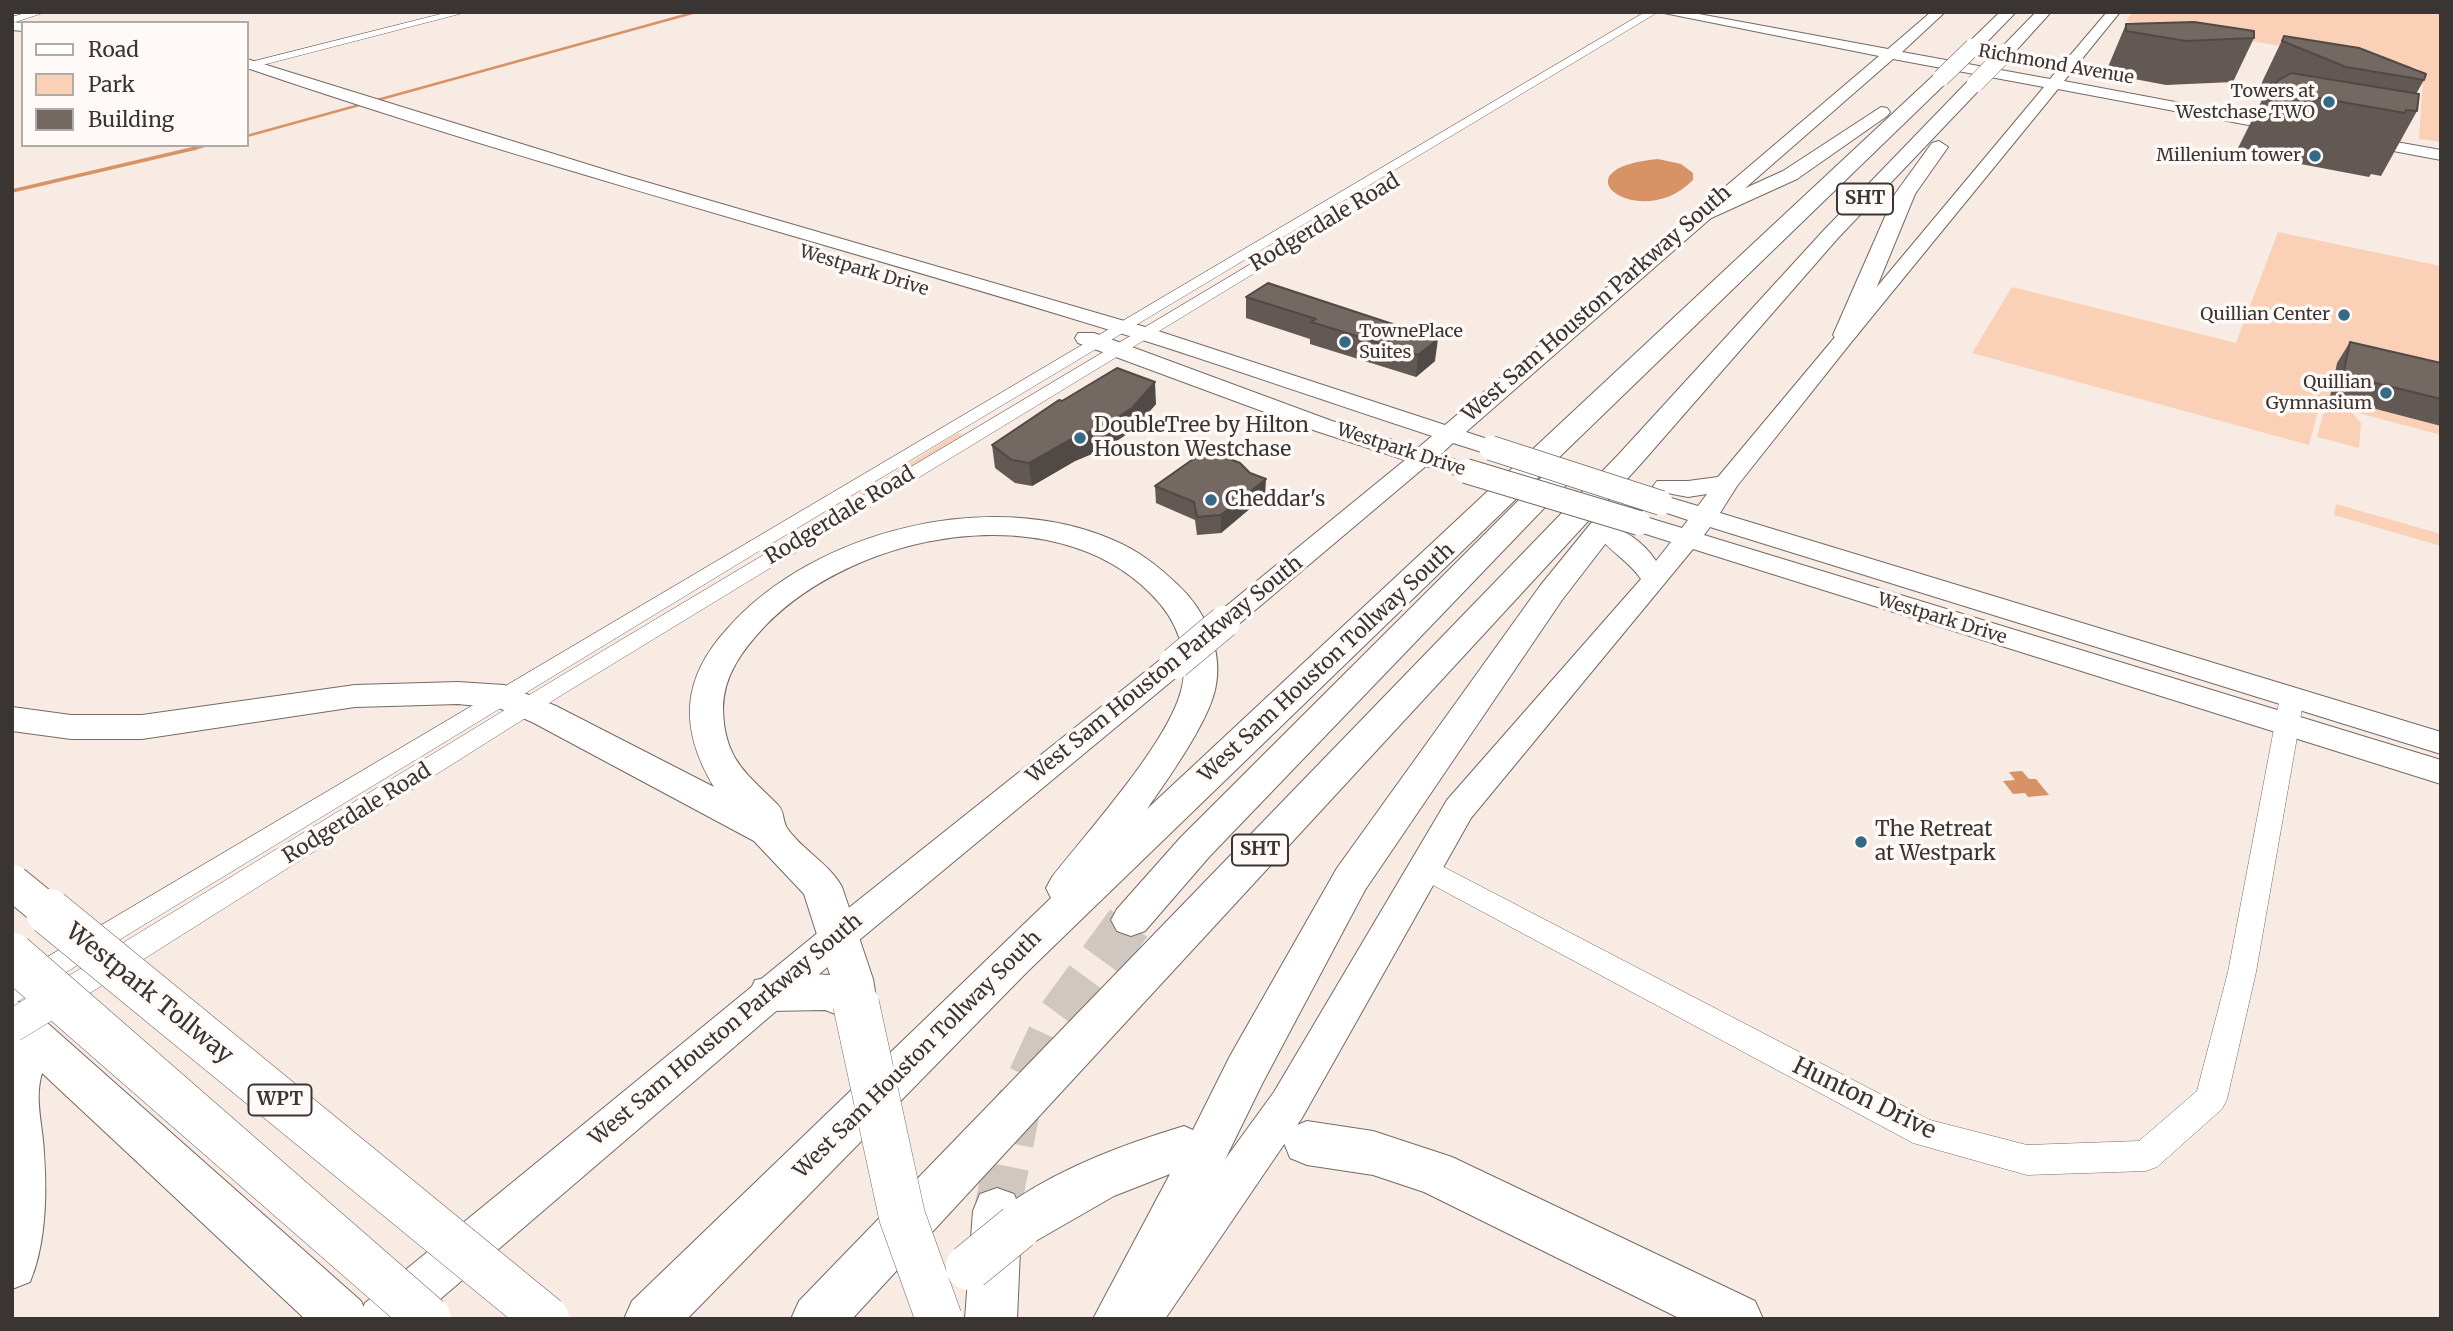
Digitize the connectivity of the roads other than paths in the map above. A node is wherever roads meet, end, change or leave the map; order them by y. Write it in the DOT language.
graph roads {
  1 [pos="24,12"];
  2 [pos="41,12"];
  3 [pos="462,12"];
  4 [pos="1653,12"];
  5 [pos="1701,12"];
  6 [pos="1939,12"];
  7 [pos="2009,12"];
  8 [pos="2114,12"];
  9 [pos="1669,13"];
  10 [pos="2047,13"];
  11 [pos="12,18"];
  12 [pos="1925,26"];
  13 [pos="1599,43"];
  14 [pos="1614,48"];
  15 [pos="1888,55"];
  16 [pos="248,68"];
  17 [pos="1943,74"];
  18 [pos="2062,75"];
  19 [pos="1526,88"];
  20 [pos="1542,92"];
  21 [pos="2041,98"];
  22 [pos="2144,101"];
  23 [pos="1954,106"];
  24 [pos="357,108"];
  25 [pos="2240,109"];
  26 [pos="1465,126"];
  27 [pos="1479,130"];
  28 [pos="2441,147"];
  29 [pos="2441,155"];
  30 [pos="1374,178"];
  31 [pos="1391,183"];
  32 [pos="1702,215"];
  33 [pos="1790,223"];
  34 [pos="1278,235"];
  35 [pos="1296,240"];
  36 [pos="836,263"];
  37 [pos="1011,316"];
  38 [pos="1144,334"];
  39 [pos="1846,335"];
  40 [pos="1120,338"];
  41 [pos="1096,342"];
  42 [pos="1485,402"];
  43 [pos="1324,426"];
  44 [pos="1447,434"];
  45 [pos="1496,443"];
  46 [pos="1422,457"];
  47 [pos="1456,476"];
  48 [pos="1726,483"];
  49 [pos="1651,484"];
  50 [pos="1389,486"];
  51 [pos="1696,528"];
  52 [pos="767,538"];
  53 [pos="786,549"];
  54 [pos="1655,580"];
  55 [pos="516,702"];
  56 [pos="2289,711"];
  57 [pos="12,719"];
  58 [pos="2441,743"];
  59 [pos="2441,772"];
  60 [pos="767,831"];
  61 [pos="1424,869"];
  62 [pos="13,883"];
  63 [pos="1131,920"];
  64 [pos="839,936"];
  65 [pos="1011,961"];
  66 [pos="46,971"];
  67 [pos="849,992"];
  68 [pos="12,993"];
  69 [pos="770,993"];
  70 [pos="18,1027"];
  71 [pos="1307,1143"];
  72 [pos="1184,1148"];
  73 [pos="1007,1219"];
  74 [pos="12,1265"];
  75 [pos="343,1319"];
  76 [pos="381,1319"];
  77 [pos="428,1319"];
  78 [pos="546,1319"];
  79 [pos="650,1319"];
  80 [pos="817,1319"];
  81 [pos="923,1319"];
  82 [pos="939,1319"];
  83 [pos="991,1319"];
  84 [pos="1119,1319"];
  85 [pos="1136,1319"];
  86 [pos="1738,1319"];
  1 -- 11 [label="street"];
  2 -- 11 [label="street"];
  3 -- 16 [label="street"];
  4 -- 13 [label="street, Rodgerdale Road"];
  5 -- 15 [label="main road, Richmond Avenue"];
  6 -- 12 [label="main road, West Sam Houston Parkway South"];
  7 -- 17 [label="highway, West Sam Houston Tollway South / SHT, bridge"];
  8 -- 18 [label="main road"];
  9 -- 14 [label="street, Rodgerdale Road"];
  9 -- 15 [label="main road, Richmond Avenue"];
  10 -- 23 [label="highway, SHT, bridge"];
  12 -- 15 [label="main road, West Sam Houston Parkway South"];
  12 -- 18 [label="main road"];
  13 -- 14 [label="street"];
  13 -- 19 [label="street, Rodgerdale Road"];
  14 -- 20 [label="street, Rodgerdale Road"];
  15 -- 18 [label="main road, Richmond Avenue"];
  15 -- 21 [label="main road"];
  15 -- 32 [label="main road, West Sam Houston Parkway South"];
  16 -- 24 [label="main road, Westpark Drive"];
  16 -- 24 [label="main road, Westpark Drive"];
  17 -- 32 [label="highway"];
  17 -- 33 [label="highway, West Sam Houston Tollway South / SHT"];
  18 -- 21 [label="main road"];
  18 -- 22 [label="main road, Richmond Avenue"];
  18 -- 25 [label="main road, Richmond Avenue"];
  19 -- 20 [label="street"];
  19 -- 26 [label="street, Rodgerdale Road"];
  20 -- 27 [label="street, Rodgerdale Road"];
  21 -- 39 [label="main road"];
  22 -- 25 [label="main road"];
  22 -- 25 [label="main road, Richmond Avenue"];
  23 -- 39 [label="highway"];
  23 -- 49 [label="highway, SHT"];
  24 -- 36 [label="main road, Westpark Drive"];
  24 -- 40 [label="main road, Westpark Drive"];
  26 -- 27 [label="street"];
  26 -- 30 [label="street, Rodgerdale Road"];
  27 -- 31 [label="street, Rodgerdale Road"];
  28 -- 29 [label="main road"];
  30 -- 31 [label="street"];
  30 -- 34 [label="street, Rodgerdale Road"];
  31 -- 35 [label="street, Rodgerdale Road"];
  32 -- 42 [label="main road, West Sam Houston Parkway South"];
  33 -- 63 [label="highway"];
  33 -- 65 [label="highway, West Sam Houston Tollway South / SHT"];
  34 -- 35 [label="street"];
  34 -- 40 [label="street, Rodgerdale Road"];
  35 -- 38 [label="street, Rodgerdale Road"];
  37 -- 41 [label="main road, Westpark Drive"];
  38 -- 40 [label="main road, Westpark Drive"];
  38 -- 44 [label="main road, Westpark Drive"];
  39 -- 48 [label="main road"];
  40 -- 41 [label="main road, Westpark Drive"];
  40 -- 43 [label="main road, Westpark Drive"];
  40 -- 53 [label="street, Rodgerdale Road"];
  41 -- 52 [label="street, Rodgerdale Road"];
  42 -- 44 [label="main road, West Sam Houston Parkway South"];
  42 -- 45 [label="main road"];
  43 -- 46 [label="main road, Westpark Drive"];
  43 -- 50 [label="main road"];
  44 -- 45 [label="main road, Westpark Drive"];
  44 -- 46 [label="main road, West Sam Houston Parkway South"];
  45 -- 49 [label="main road, Westpark Drive, bridge"];
  46 -- 47 [label="main road, Westpark Drive"];
  46 -- 50 [label="main road, West Sam Houston Parkway South"];
  47 -- 50 [label="main road"];
  47 -- 51 [label="main road, Westpark Drive, bridge"];
  47 -- 54 [label="main road"];
  48 -- 49 [label="main road"];
  48 -- 51 [label="main road"];
  49 -- 51 [label="main road, Westpark Drive"];
  49 -- 80 [label="highway, SHT"];
  49 -- 84 [label="highway"];
  50 -- 64 [label="main road, West Sam Houston Parkway South, bridge"];
  51 -- 54 [label="main road"];
  51 -- 56 [label="main road, Westpark Drive"];
  52 -- 53 [label="street"];
  52 -- 55 [label="street, Rodgerdale Road"];
  53 -- 55 [label="street, Rodgerdale Road"];
  54 -- 61 [label="main road"];
  55 -- 57 [label="highway"];
  55 -- 60 [label="highway"];
  55 -- 66 [label="street, Rodgerdale Road"];
  56 -- 58 [label="main road, Westpark Drive"];
  56 -- 59 [label="main road, Westpark Drive"];
  56 -- 61 [label="street, Hunton Drive"];
  60 -- 64 [label="highway"];
  60 -- 65 [label="highway"];
  61 -- 85 [label="main road"];
  62 -- 78 [label="highway, Westpark Tollway / WPT, bridge"];
  64 -- 67 [label="highway"];
  64 -- 69 [label="main road, West Sam Houston Parkway South"];
  65 -- 79 [label="highway, West Sam Houston Tollway South / SHT"];
  66 -- 68 [label="street, Rodgerdale Road"];
  66 -- 70 [label="street, Rodgerdale Road, bridge"];
  66 -- 77 [label="highway, bridge"];
  67 -- 69 [label="highway"];
  67 -- 82 [label="highway, bridge"];
  69 -- 76 [label="main road, West Sam Houston Parkway South"];
  70 -- 74 [label="highway"];
  70 -- 75 [label="highway"];
  71 -- 86 [label="highway"];
  72 -- 73 [label="highway"];
  73 -- 81 [label="highway, bridge"];
  73 -- 83 [label="highway"];
}
